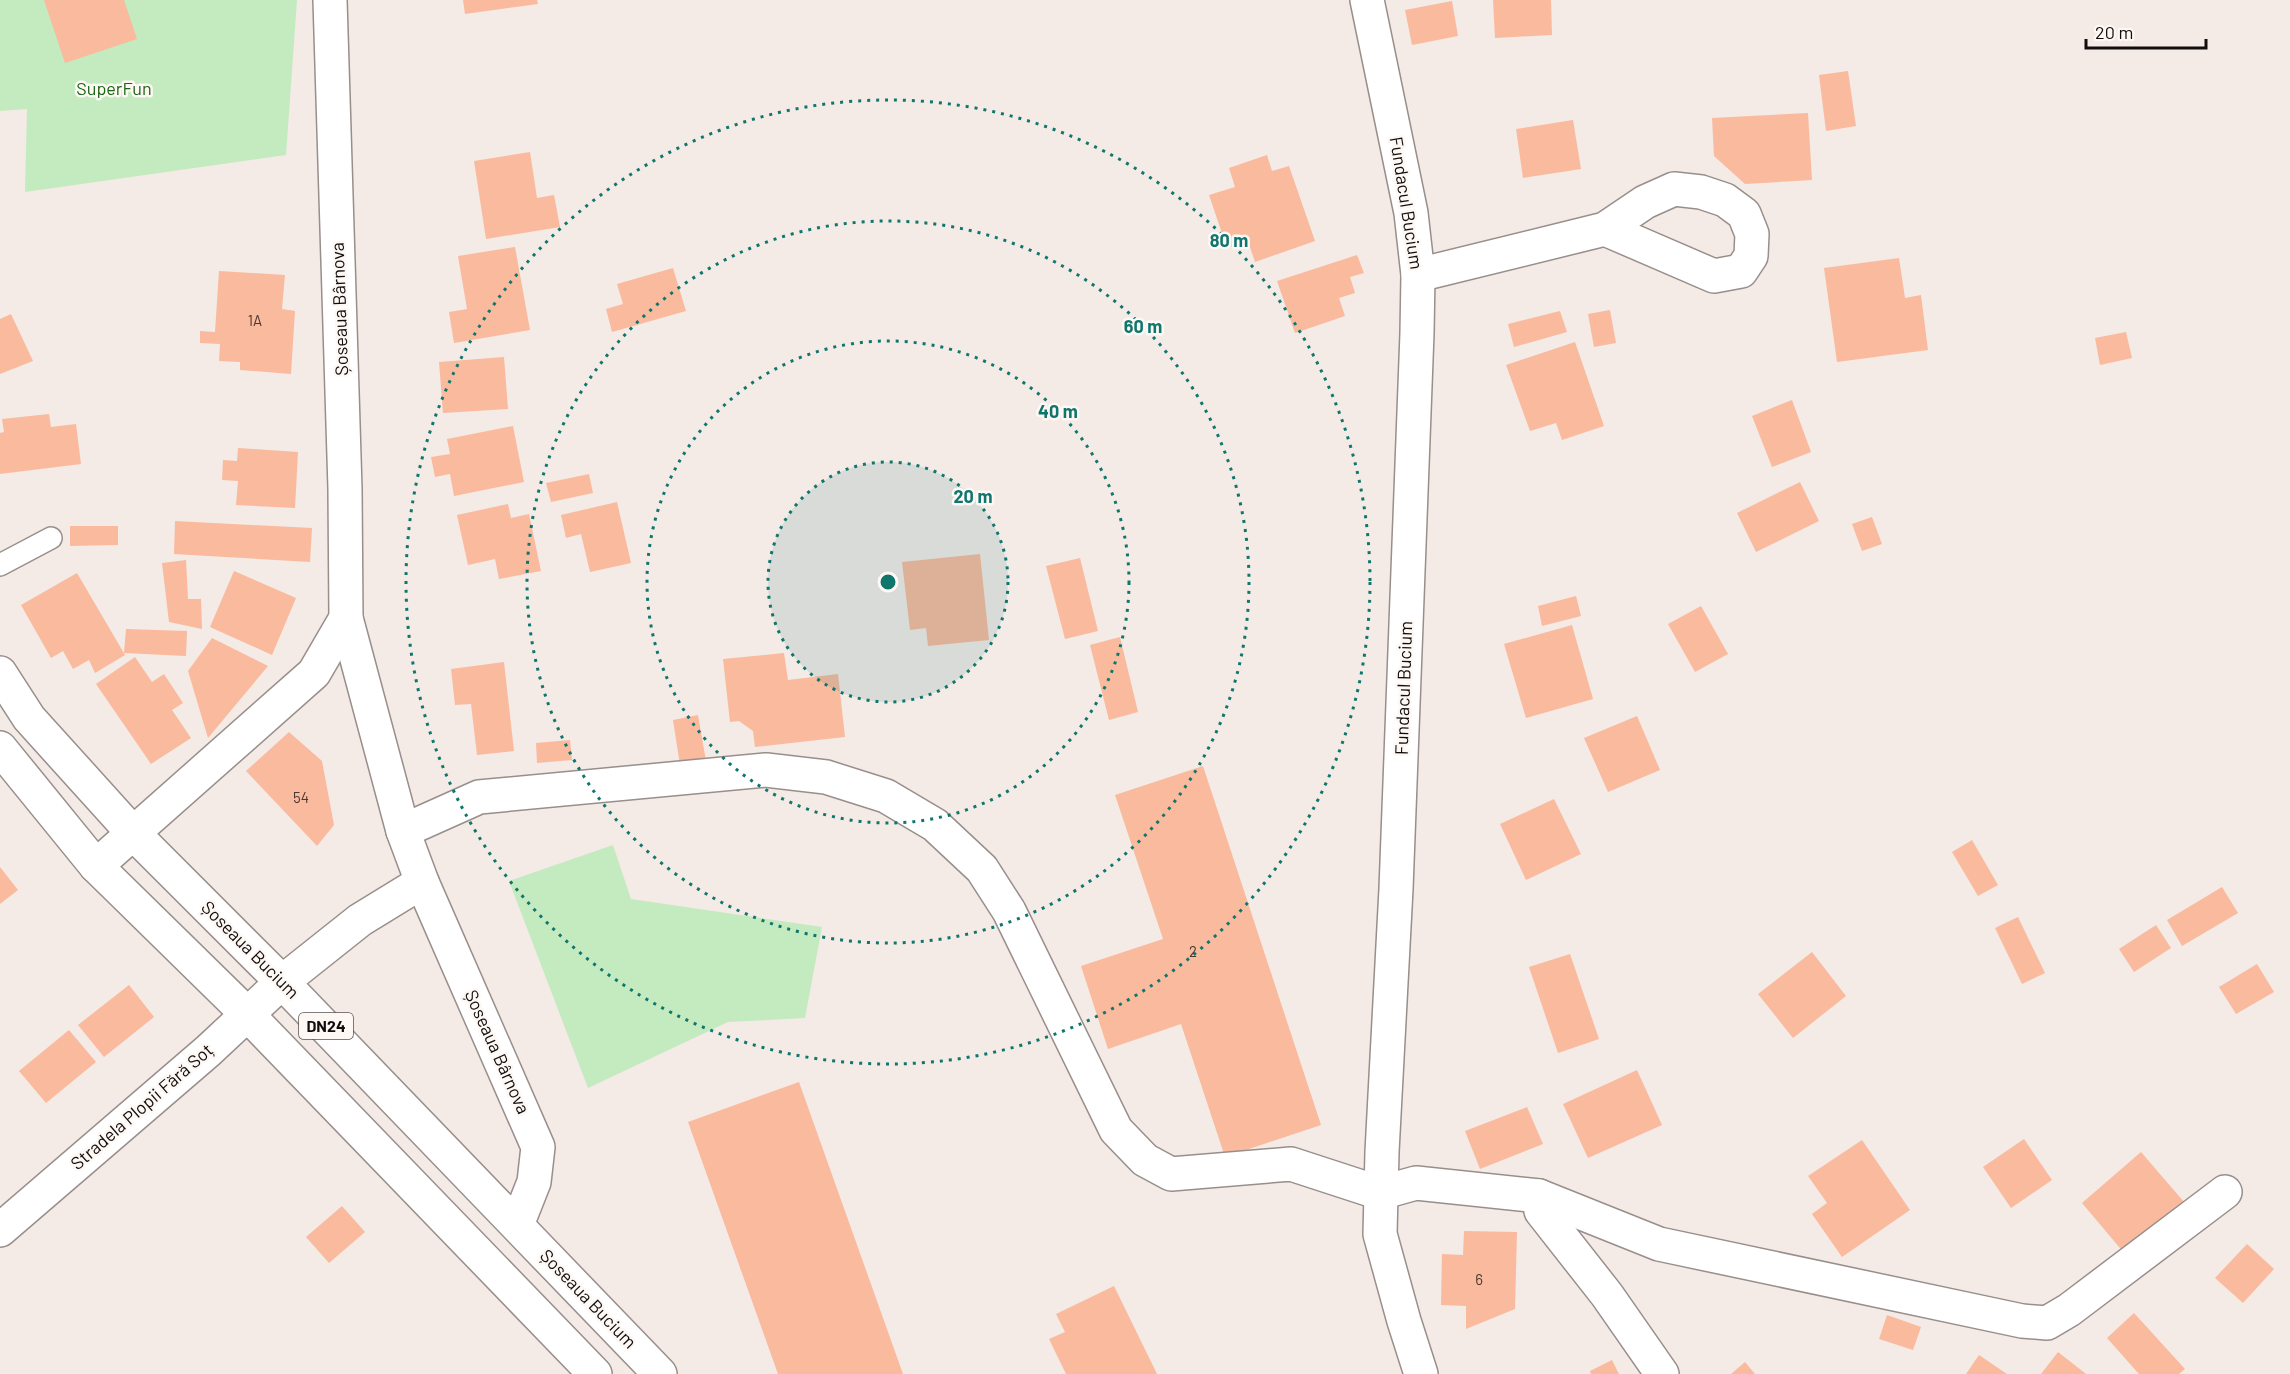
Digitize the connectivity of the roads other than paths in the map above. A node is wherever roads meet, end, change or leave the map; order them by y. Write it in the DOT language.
graph roads {
  1 [pos="330,0"];
  2 [pos="1367,0"];
  3 [pos="1605,229"];
  4 [pos="1418,275"];
  5 [pos="51,538"];
  6 [pos="0,565"];
  7 [pos="346,618"];
  8 [pos="0,672"];
  9 [pos="0,748"];
  10 [pos="403,831"];
  11 [pos="132,832"];
  12 [pos="96,866"];
  13 [pos="422,882"];
  14 [pos="282,981"];
  15 [pos="247,1014"];
  16 [pos="1380,1192"];
  17 [pos="2225,1192"];
  18 [pos="1539,1196"];
  19 [pos="517,1225"];
  20 [pos="0,1230"];
  21 [pos="595,1374"];
  22 [pos="660,1374"];
  23 [pos="1421,1374"];
  24 [pos="1662,1374"];
  1 -- 7 [label="street, Șoseaua Bârnova"];
  2 -- 4 [label="street, Fundacul Bucium"];
  3 -- 4 [label="street"];
  4 -- 16 [label="street, Fundacul Bucium"];
  5 -- 6 [label="lane"];
  7 -- 10 [label="street, Șoseaua Bârnova"];
  7 -- 11 [label="street"];
  8 -- 11 [label="street, Șoseaua Bucium / DN24"];
  9 -- 12 [label="street, DN24"];
  10 -- 13 [label="street, Șoseaua Bârnova"];
  10 -- 16 [label="street"];
  11 -- 12 [label="street"];
  11 -- 14 [label="street, Șoseaua Bucium / DN24"];
  12 -- 15 [label="street, DN24"];
  13 -- 14 [label="street"];
  13 -- 19 [label="street, Șoseaua Bârnova"];
  14 -- 15 [label="street, Stradela Plopii Fără Soț"];
  14 -- 19 [label="street, Șoseaua Bucium / DN24"];
  15 -- 20 [label="street, Stradela Plopii Fără Soț"];
  15 -- 21 [label="street, DN24"];
  16 -- 18 [label="street"];
  16 -- 23 [label="street, Fundacul Bucium"];
  17 -- 18 [label="street"];
  18 -- 24 [label="street"];
  19 -- 22 [label="street, Șoseaua Bucium / DN24"];
}
